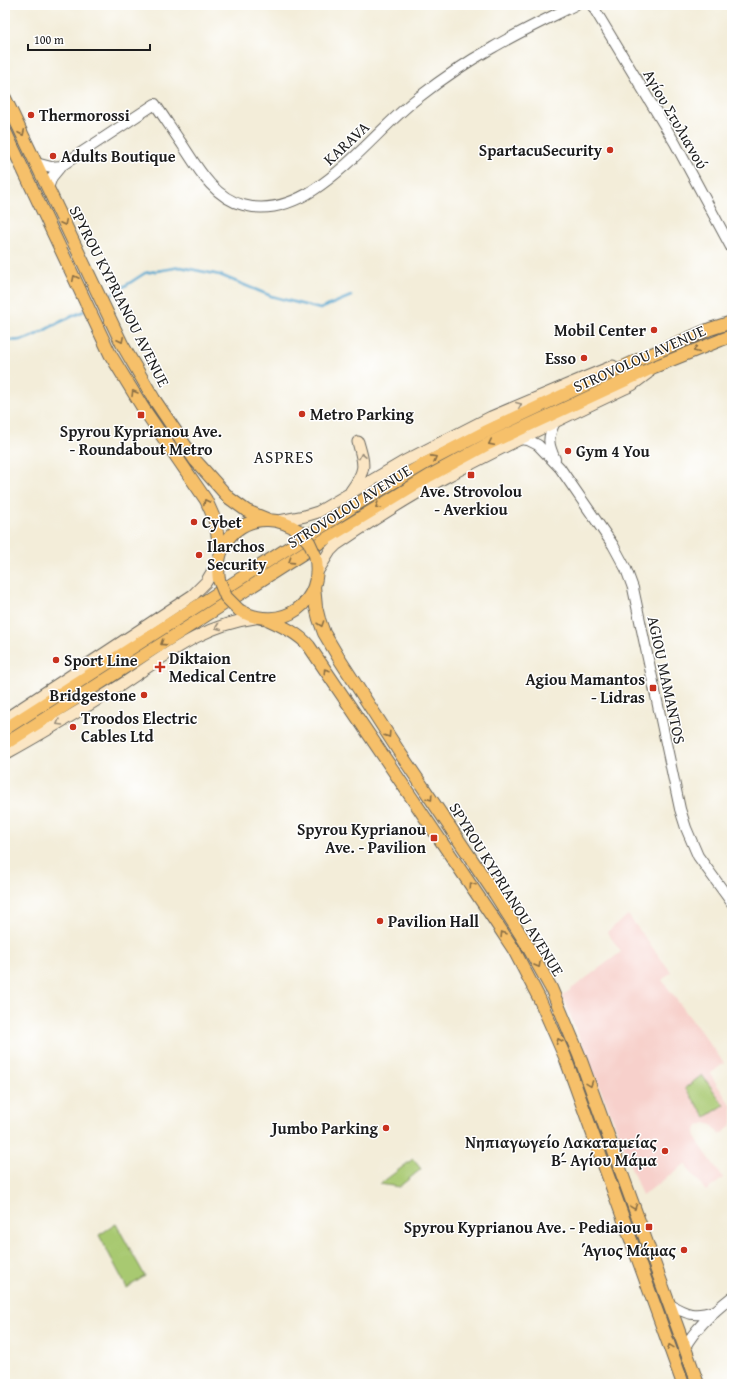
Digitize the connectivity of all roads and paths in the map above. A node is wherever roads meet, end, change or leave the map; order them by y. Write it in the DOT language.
graph roads {
  1 [pos="575,5"];
  2 [pos="592,5"];
  3 [pos="5,98"];
  4 [pos="5,131"];
  5 [pos="36,163"];
  6 [pos="61,166"];
  7 [pos="48,188"];
  8 [pos="732,249"];
  9 [pos="732,322"];
  10 [pos="732,336"];
  11 [pos="632,363"];
  12 [pos="654,368"];
  13 [pos="555,422"];
  14 [pos="519,439"];
  15 [pos="358,442"];
  16 [pos="560,468"];
  17 [pos="349,494"];
  18 [pos="274,521"];
  19 [pos="219,557"];
  20 [pos="317,572"];
  21 [pos="314,586"];
  22 [pos="261,618"];
  23 [pos="5,719"];
  24 [pos="5,729"];
  25 [pos="5,744"];
  26 [pos="5,754"];
  27 [pos="732,903"];
  28 [pos="732,1297"];
  29 [pos="669,1304"];
  30 [pos="715,1310"];
  31 [pos="685,1347"];
  32 [pos="683,1384"];
  33 [pos="698,1384"];
  1 -- 6 [label="street, KARAVA"];
  2 -- 8 [label="street, Αγίου Στυλιανού"];
  3 -- 5 [label="main road, SPYROU KYPRIANOU AVENUE, one-way"];
  19 -- 4 [label="main road, SPYROU KYPRIANOU AVENUE, one-way"];
  5 -- 6 [label="street"];
  5 -- 7 [label="main road, SPYROU KYPRIANOU AVENUE"];
  6 -- 7 [label="street"];
  7 -- 18 [label="main road, SPYROU KYPRIANOU AVENUE, one-way"];
  9 -- 11 [label="main road, STROVOLOU AVENUE"];
  10 -- 12 [label="main road, STROVOLOU AVENUE, one-way"];
  17 -- 11 [label="main road, one-way"];
  24 -- 11 [label="main road, STROVOLOU AVENUE, one-way"];
  12 -- 13 [label="main road"];
  12 -- 25 [label="main road, STROVOLOU AVENUE, one-way"];
  13 -- 14 [label="main road"];
  13 -- 16 [label="street, AGIOU MAMANTOS"];
  14 -- 16 [label="street, AGIOU MAMANTOS"];
  14 -- 20 [label="main road"];
  17 -- 15 [label="main road, one-way"];
  16 -- 27 [label="street, AGIOU MAMANTOS"];
  17 -- 18 [label="main road"];
  18 -- 19 [label="main road"];
  18 -- 20 [label="main road, bridge"];
  19 -- 22 [label="main road, bridge"];
  19 -- 23 [label="main road"];
  20 -- 21 [label="main road"];
  21 -- 22 [label="main road"];
  21 -- 29 [label="main road, SPYROU KYPRIANOU AVENUE, one-way"];
  22 -- 26 [label="main road, one-way"];
  32 -- 22 [label="main road, SPYROU KYPRIANOU AVENUE, one-way"];
  28 -- 30 [label="street"];
  29 -- 30 [label="street"];
  29 -- 31 [label="main road, SPYROU KYPRIANOU AVENUE"];
  30 -- 31 [label="street"];
  31 -- 33 [label="main road, SPYROU KYPRIANOU AVENUE"];
}
